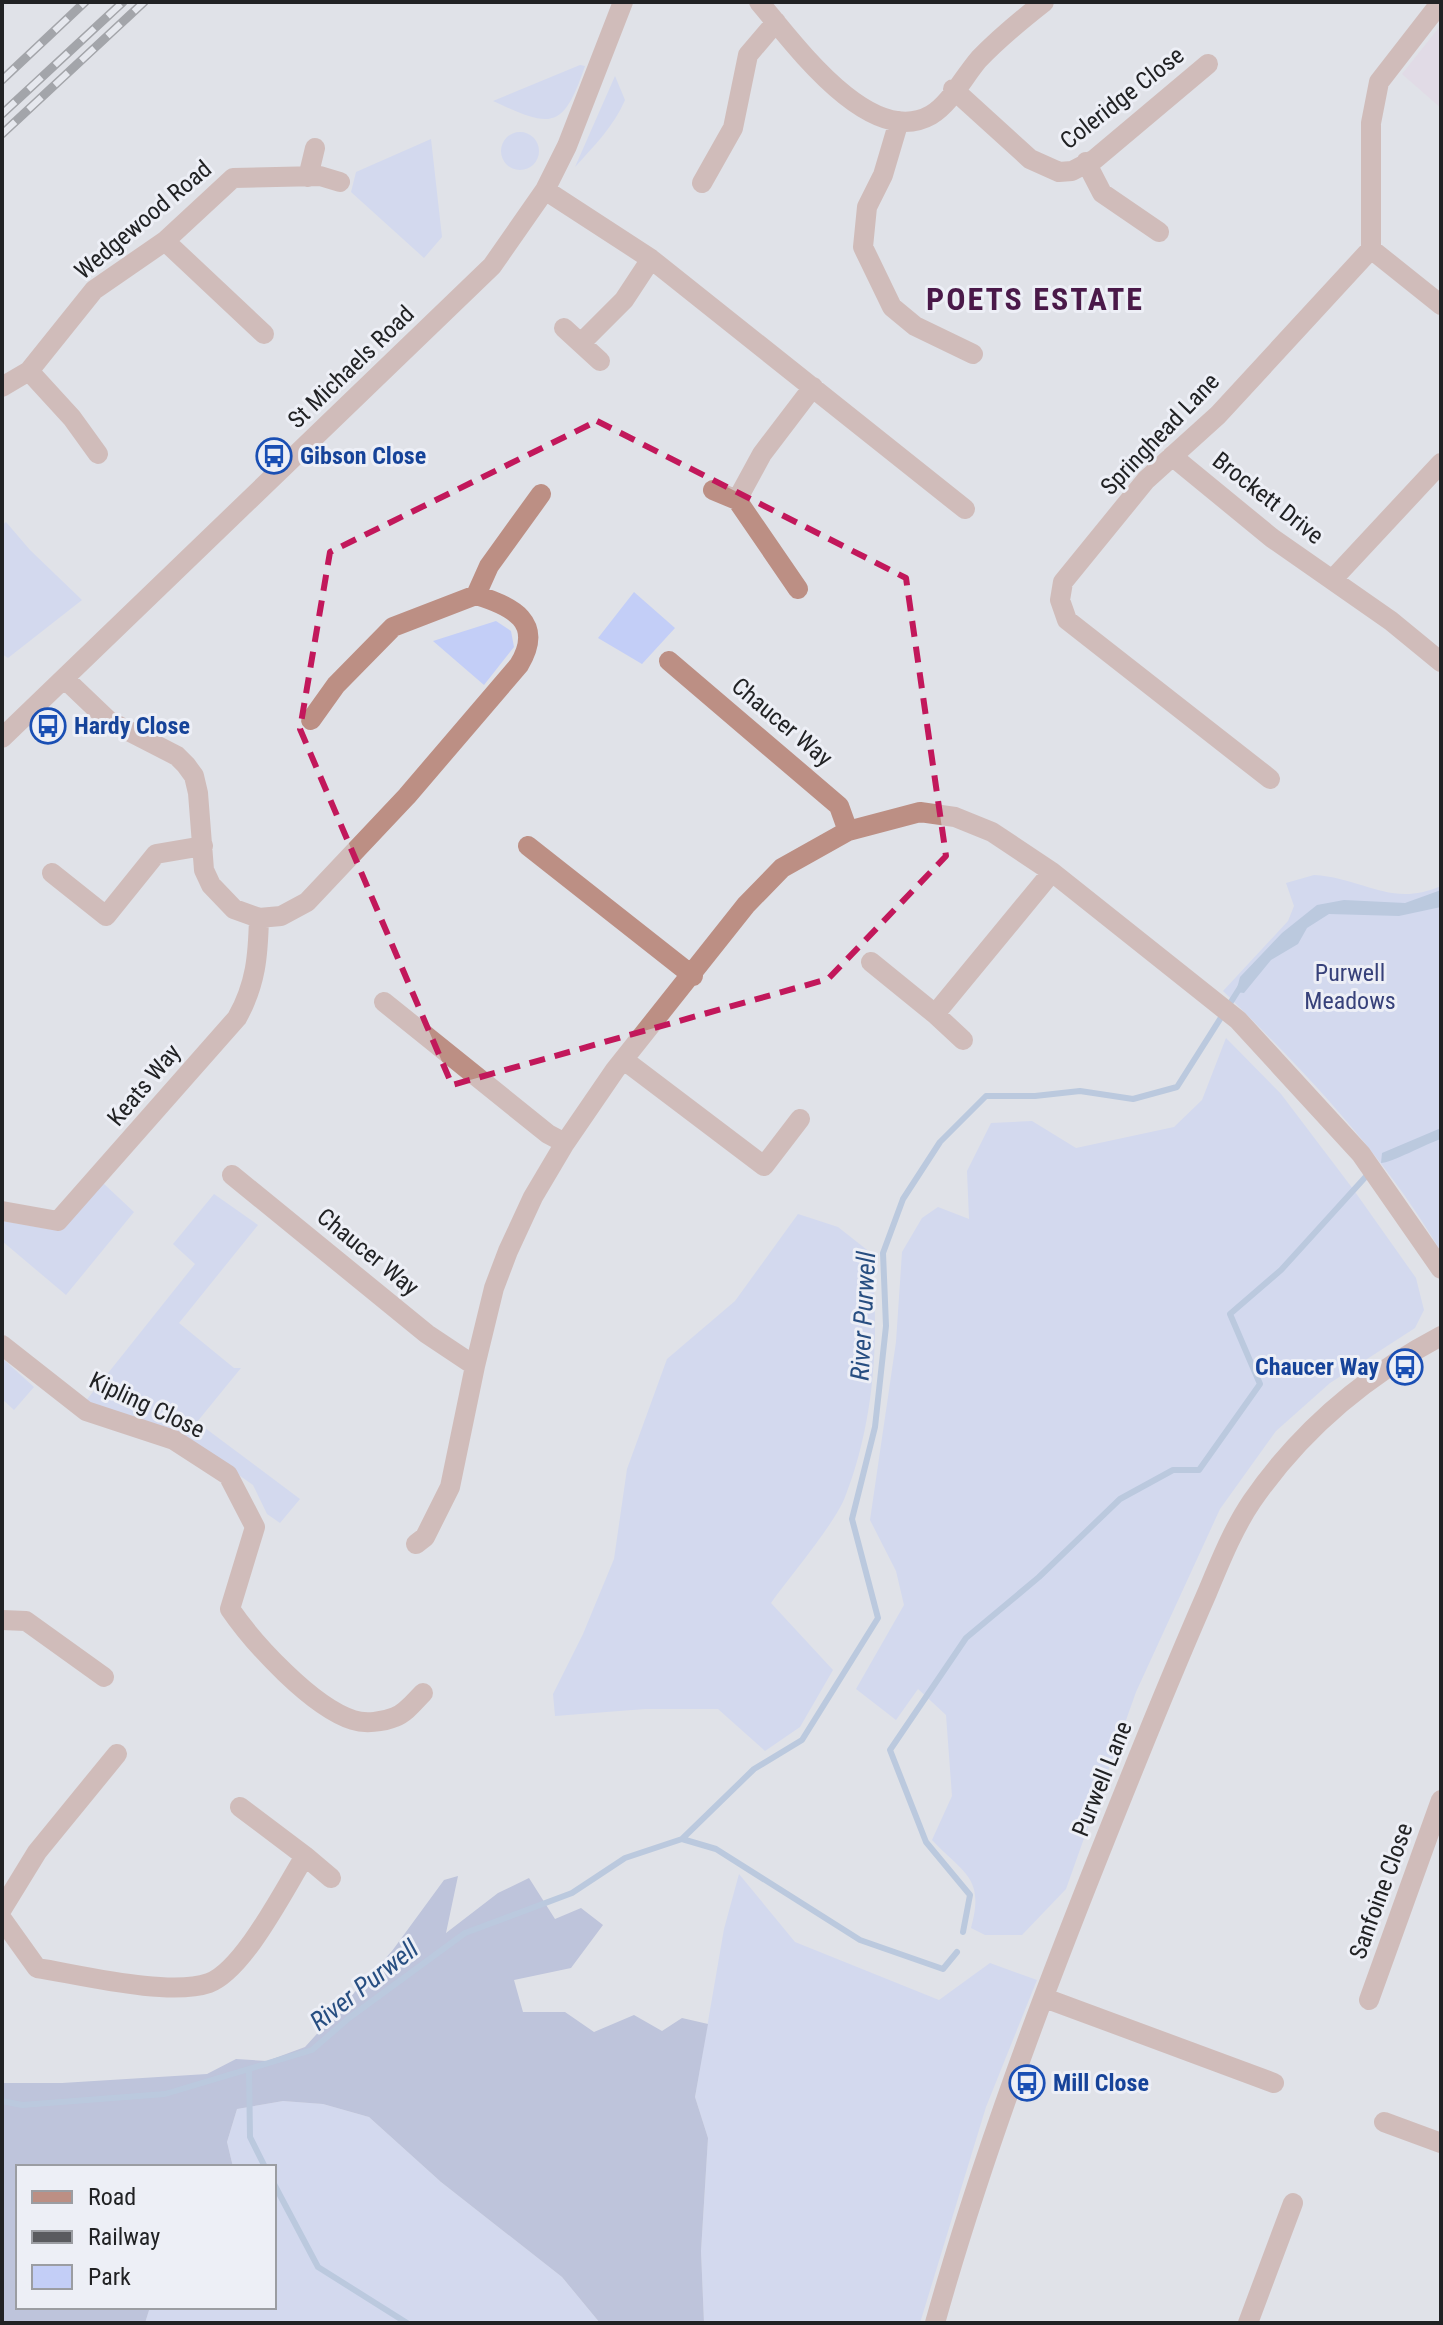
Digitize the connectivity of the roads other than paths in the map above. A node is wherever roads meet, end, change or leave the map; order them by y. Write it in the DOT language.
graph roads {
  1 [pos="759,2"];
  2 [pos="1044,2"];
  3 [pos="1441,2"];
  4 [pos="621,8"];
  5 [pos="776,22"];
  6 [pos="1208,64"];
  7 [pos="953,89"];
  8 [pos="899,121"];
  9 [pos="315,148"];
  10 [pos="1086,162"];
  11 [pos="308,177"];
  12 [pos="340,182"];
  13 [pos="702,183"];
  14 [pos="545,190"];
  15 [pos="1159,232"];
  16 [pos="165,241"];
  17 [pos="1371,249"];
  18 [pos="651,259"];
  19 [pos="1441,305"];
  20 [pos="564,328"];
  21 [pos="264,334"];
  22 [pos="581,343"];
  23 [pos="973,354"];
  24 [pos="600,361"];
  25 [pos="29,371"];
  26 [pos="2,387"];
  27 [pos="813,387"];
  28 [pos="98,454"];
  29 [pos="1172,456"];
  30 [pos="1441,463"];
  31 [pos="713,490"];
  32 [pos="541,494"];
  33 [pos="737,500"];
  34 [pos="965,509"];
  35 [pos="1332,580"];
  36 [pos="798,589"];
  37 [pos="476,595"];
  38 [pos="669,661"];
  39 [pos="1441,662"];
  40 [pos="65,679"];
  41 [pos="311,720"];
  42 [pos="2,738"];
  43 [pos="1270,779"];
  44 [pos="848,831"];
  45 [pos="203,846"];
  46 [pos="528,846"];
  47 [pos="1052,872"];
  48 [pos="52,873"];
  49 [pos="259,918"];
  50 [pos="871,962"];
  51 [pos="693,976"];
  52 [pos="384,1002"];
  53 [pos="935,1014"];
  54 [pos="963,1040"];
  55 [pos="624,1060"];
  56 [pos="800,1119"];
  57 [pos="565,1143"];
  58 [pos="232,1175"];
  59 [pos="2,1211"];
  60 [pos="1441,1269"];
  61 [pos="1441,1336"];
  62 [pos="2,1345"];
  63 [pos="475,1366"];
  64 [pos="416,1544"];
  65 [pos="2,1620"];
  66 [pos="104,1677"];
  67 [pos="423,1693"];
  68 [pos="117,1754"];
  69 [pos="1441,1800"];
  70 [pos="240,1807"];
  71 [pos="305,1856"];
  72 [pos="331,1878"];
  73 [pos="2,1909"];
  74 [pos="2,1919"];
  75 [pos="1045,1998"];
  76 [pos="1369,2000"];
  77 [pos="1274,2083"];
  78 [pos="1384,2122"];
  79 [pos="1441,2143"];
  80 [pos="1293,2203"];
  81 [pos="935,2323"];
  82 [pos="1248,2323"];
  1 -- 5 [label="street"];
  2 -- 7 [label="street"];
  3 -- 17 [label="street"];
  4 -- 14 [label="street, St Michaels Road"];
  5 -- 8 [label="street"];
  5 -- 13 [label="street"];
  6 -- 10 [label="street, Coleridge Close"];
  7 -- 8 [label="street"];
  7 -- 10 [label="street, Coleridge Close"];
  8 -- 23 [label="street"];
  9 -- 11 [label="street"];
  10 -- 15 [label="street"];
  11 -- 12 [label="street, Wedgewood Road"];
  11 -- 16 [label="street, Wedgewood Road"];
  14 -- 18 [label="street"];
  14 -- 40 [label="street, St Michaels Road"];
  16 -- 21 [label="street"];
  16 -- 25 [label="street, Wedgewood Road"];
  17 -- 19 [label="street"];
  17 -- 29 [label="street, Springhead Lane"];
  18 -- 22 [label="street"];
  18 -- 27 [label="street"];
  20 -- 22 [label="street"];
  22 -- 24 [label="street"];
  25 -- 26 [label="street, Wedgewood Road"];
  25 -- 28 [label="street"];
  27 -- 33 [label="street"];
  27 -- 34 [label="street"];
  29 -- 35 [label="street, Brockett Drive"];
  29 -- 43 [label="street, Springhead Lane"];
  30 -- 35 [label="street, Brockett Drive"];
  31 -- 33 [label="street"];
  32 -- 37 [label="street"];
  33 -- 36 [label="street"];
  35 -- 39 [label="street, Brockett Drive"];
  37 -- 41 [label="street"];
  37 -- 49 [label="street"];
  38 -- 44 [label="street, Chaucer Way"];
  40 -- 42 [label="street, St Michaels Road"];
  40 -- 45 [label="street"];
  44 -- 47 [label="street"];
  44 -- 51 [label="street"];
  45 -- 48 [label="street"];
  45 -- 49 [label="street"];
  46 -- 51 [label="street"];
  47 -- 53 [label="street"];
  47 -- 60 [label="street"];
  49 -- 59 [label="street, Keats Way"];
  50 -- 53 [label="street"];
  51 -- 55 [label="street"];
  52 -- 57 [label="street"];
  53 -- 54 [label="street"];
  55 -- 56 [label="street"];
  55 -- 57 [label="street"];
  57 -- 63 [label="street"];
  58 -- 63 [label="street, Chaucer Way"];
  61 -- 75 [label="street, Purwell Lane"];
  62 -- 67 [label="street, Kipling Close"];
  63 -- 64 [label="street"];
  65 -- 66 [label="street"];
  68 -- 73 [label="street"];
  69 -- 76 [label="street, Sanfoine Close"];
  70 -- 71 [label="street"];
  71 -- 72 [label="street"];
  71 -- 74 [label="street"];
  75 -- 77 [label="street"];
  75 -- 81 [label="street, Purwell Lane"];
  78 -- 79 [label="street"];
  80 -- 82 [label="street"];
}
